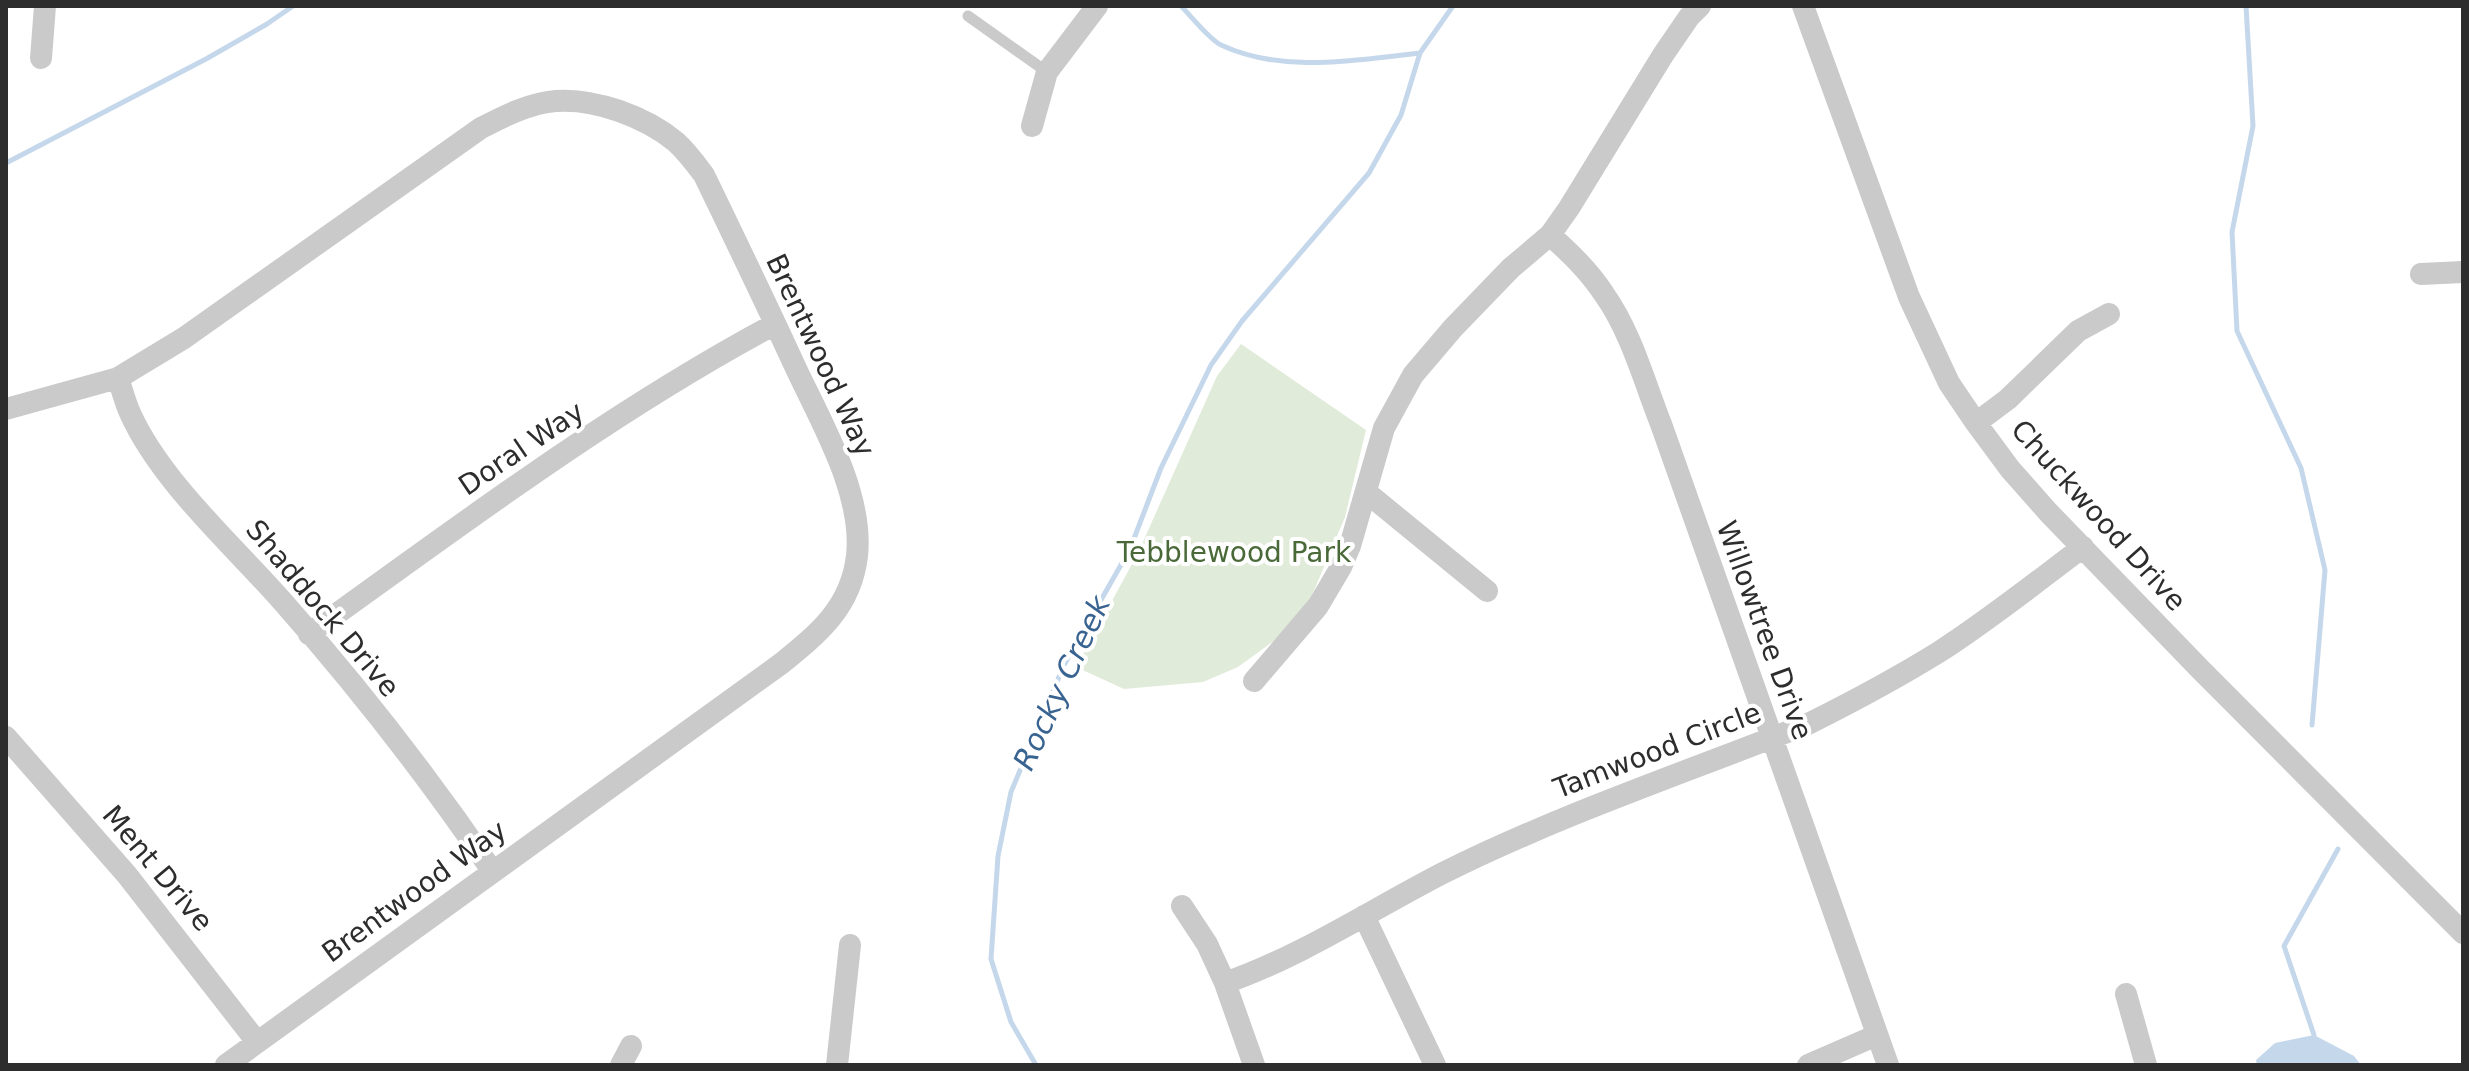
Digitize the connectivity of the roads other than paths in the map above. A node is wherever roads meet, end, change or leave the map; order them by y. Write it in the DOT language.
graph roads {
  1 [pos="45,6"];
  2 [pos="1097,6"];
  3 [pos="1700,6"];
  4 [pos="1803,6"];
  5 [pos="968,16"];
  6 [pos="41,58"];
  7 [pos="1047,72"];
  8 [pos="1032,126"];
  9 [pos="1550,235"];
  10 [pos="2463,272"];
  11 [pos="2421,274"];
  12 [pos="2109,314"];
  13 [pos="775,324"];
  14 [pos="118,378"];
  15 [pos="6,409"];
  16 [pos="1976,423"];
  17 [pos="1366,492"];
  18 [pos="2083,547"];
  19 [pos="1487,591"];
  20 [pos="309,634"];
  21 [pos="1254,681"];
  22 [pos="6,737"];
  23 [pos="1772,738"];
  24 [pos="493,872"];
  25 [pos="1182,906"];
  26 [pos="1364,916"];
  27 [pos="2463,932"];
  28 [pos="850,945"];
  29 [pos="1225,983"];
  30 [pos="2126,994"];
  31 [pos="1877,1035"];
  32 [pos="257,1042"];
  33 [pos="226,1065"];
  34 [pos="837,1065"];
  35 [pos="1254,1065"];
  36 [pos="1435,1065"];
  37 [pos="1808,1065"];
  38 [pos="1888,1065"];
  39 [pos="2146,1065"];
  1 -- 6 [label="street"];
  2 -- 7 [label="street"];
  3 -- 9 [label="street"];
  4 -- 16 [label="street, Chuckwood Drive"];
  5 -- 7 [label="lane"];
  7 -- 8 [label="street"];
  9 -- 17 [label="street"];
  9 -- 23 [label="street, Willowtree Drive"];
  10 -- 11 [label="street"];
  12 -- 16 [label="street"];
  13 -- 14 [label="street, Brentwood Way"];
  13 -- 20 [label="street, Doral Way"];
  13 -- 24 [label="street, Brentwood Way"];
  14 -- 15 [label="street, Brentwood Way"];
  14 -- 20 [label="street, Shaddock Drive"];
  16 -- 18 [label="street, Chuckwood Drive"];
  17 -- 19 [label="street"];
  17 -- 21 [label="street"];
  18 -- 23 [label="street, Tamwood Circle"];
  18 -- 27 [label="street, Chuckwood Drive"];
  20 -- 24 [label="street, Shaddock Drive"];
  22 -- 32 [label="street, Ment Drive"];
  23 -- 26 [label="street, Tamwood Circle"];
  23 -- 31 [label="street, Willowtree Drive"];
  24 -- 32 [label="street, Brentwood Way"];
  25 -- 29 [label="street"];
  26 -- 29 [label="street, Tamwood Circle"];
  26 -- 36 [label="street"];
  28 -- 34 [label="street"];
  29 -- 35 [label="street"];
  30 -- 39 [label="street"];
  31 -- 37 [label="street"];
  31 -- 38 [label="street, Willowtree Drive"];
  32 -- 33 [label="street, Brentwood Way"];
}
